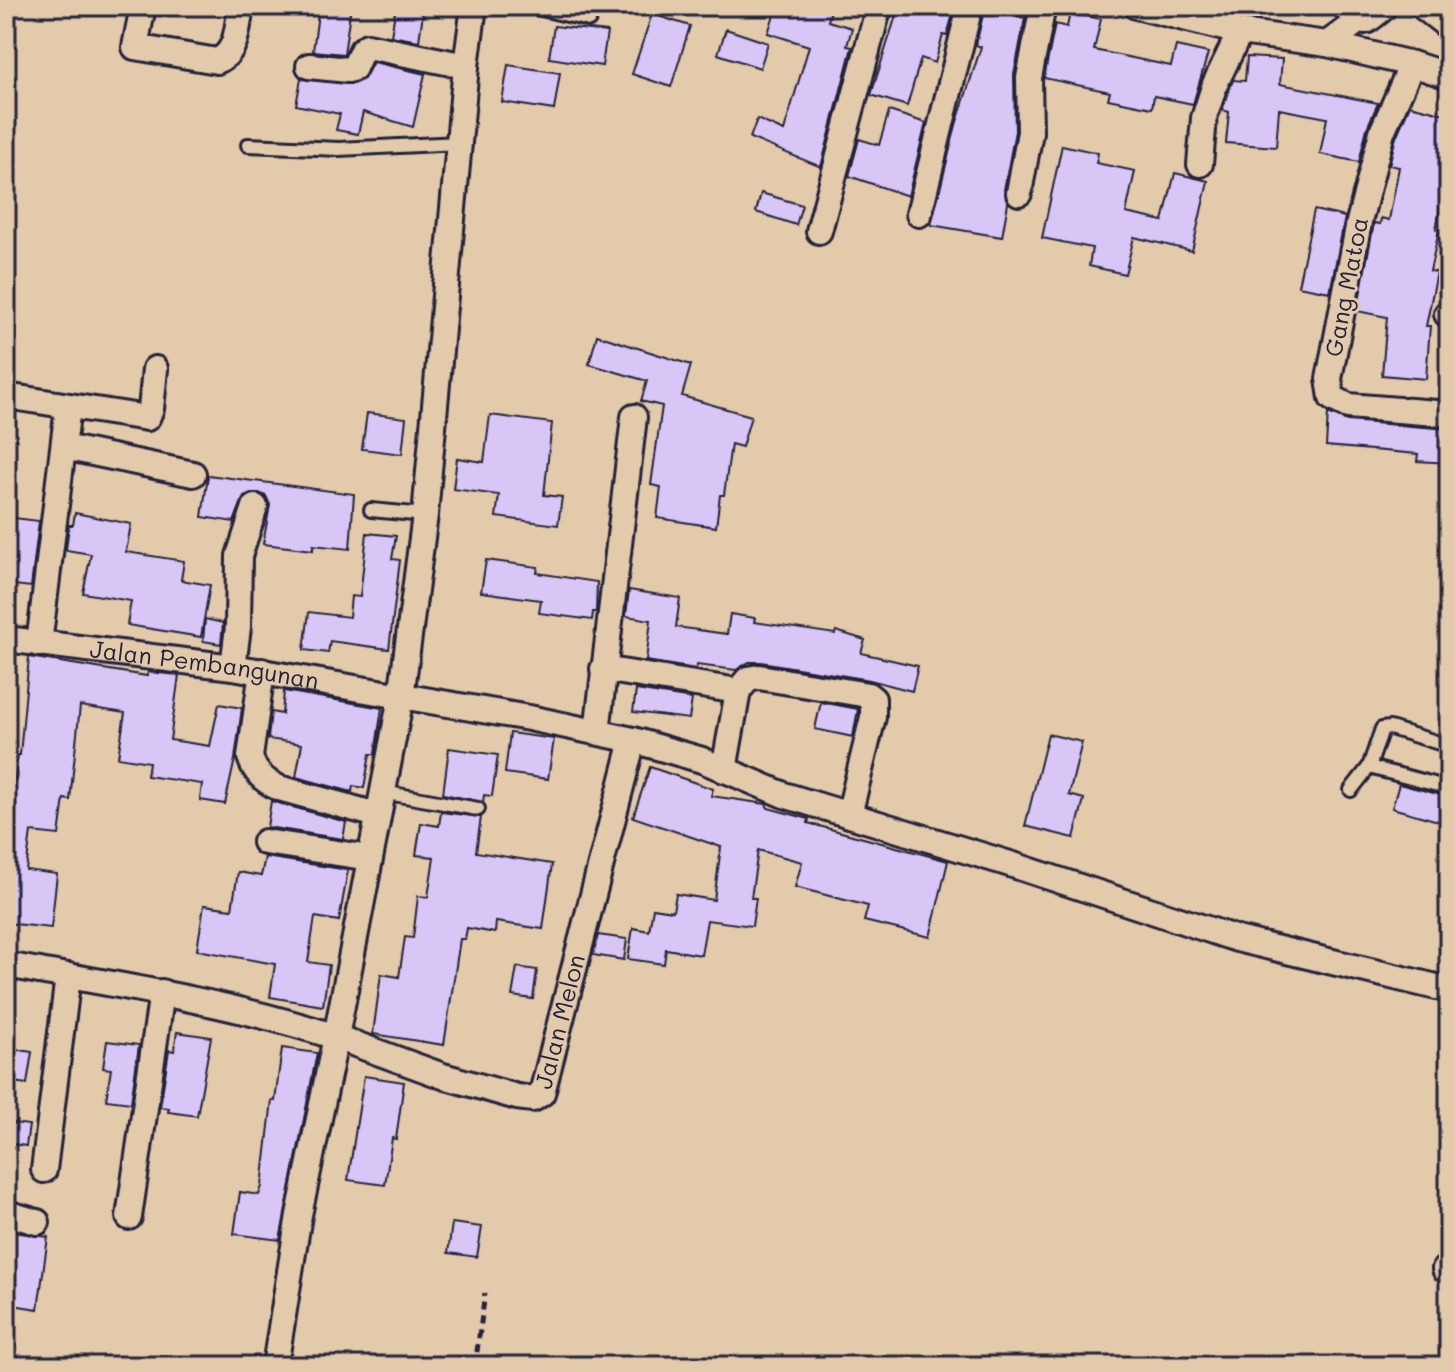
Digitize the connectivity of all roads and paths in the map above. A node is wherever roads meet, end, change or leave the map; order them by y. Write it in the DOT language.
graph roads {
  1 [pos="143,6"];
  2 [pos="241,6"];
  3 [pos="474,6"];
  4 [pos="528,6"];
  5 [pos="879,6"];
  6 [pos="970,6"];
  7 [pos="1043,6"];
  8 [pos="1136,6"];
  9 [pos="1422,6"];
  10 [pos="1365,9"];
  11 [pos="589,20"];
  12 [pos="1449,27"];
  13 [pos="1240,32"];
  14 [pos="1327,44"];
  15 [pos="1412,64"];
  16 [pos="309,66"];
  17 [pos="466,66"];
  18 [pos="1449,76"];
  19 [pos="459,143"];
  20 [pos="248,145"];
  21 [pos="1200,164"];
  22 [pos="1019,193"];
  23 [pos="919,214"];
  24 [pos="819,231"];
  25 [pos="155,369"];
  26 [pos="6,396"];
  27 [pos="68,407"];
  28 [pos="1449,414"];
  29 [pos="634,417"];
  30 [pos="64,447"];
  31 [pos="193,474"];
  32 [pos="255,507"];
  33 [pos="371,510"];
  34 [pos="425,515"];
  35 [pos="39,644"];
  36 [pos="7,645"];
  37 [pos="233,667"];
  38 [pos="603,669"];
  39 [pos="262,671"];
  40 [pos="738,691"];
  41 [pos="401,697"];
  42 [pos="597,732"];
  43 [pos="633,740"];
  44 [pos="1449,746"];
  45 [pos="1369,767"];
  46 [pos="724,770"];
  47 [pos="1449,788"];
  48 [pos="1351,790"];
  49 [pos="380,804"];
  50 [pos="478,809"];
  51 [pos="849,815"];
  52 [pos="265,842"];
  53 [pos="370,858"];
  54 [pos="6,965"];
  55 [pos="68,976"];
  56 [pos="1449,990"];
  57 [pos="162,992"];
  58 [pos="336,1037"];
  59 [pos="44,1170"];
  60 [pos="6,1213"];
  61 [pos="129,1217"];
  62 [pos="37,1222"];
  63 [pos="485,1293"];
  64 [pos="275,1366"];
  65 [pos="475,1366"];
  1 -- 2 [label="street"];
  3 -- 17 [label="street"];
  4 -- 11 [label="lane"];
  5 -- 24 [label="street"];
  6 -- 23 [label="street"];
  7 -- 22 [label="street"];
  8 -- 13 [label="street"];
  9 -- 12 [label="street"];
  10 -- 14 [label="street"];
  13 -- 14 [label="street"];
  13 -- 21 [label="street"];
  14 -- 15 [label="street"];
  15 -- 18 [label="street"];
  15 -- 28 [label="street, Gang Matoa"];
  16 -- 17 [label="street"];
  17 -- 19 [label="street"];
  19 -- 20 [label="lane"];
  19 -- 34 [label="street"];
  25 -- 27 [label="street"];
  26 -- 27 [label="street"];
  27 -- 30 [label="street"];
  29 -- 38 [label="street"];
  30 -- 31 [label="street"];
  30 -- 35 [label="street"];
  32 -- 37 [label="street"];
  33 -- 34 [label="lane"];
  34 -- 41 [label="street"];
  35 -- 36 [label="street, Jalan Pembangunan"];
  35 -- 37 [label="street, Jalan Pembangunan"];
  37 -- 39 [label="street, Jalan Pembangunan"];
  38 -- 40 [label="street"];
  38 -- 42 [label="street"];
  39 -- 41 [label="street, Jalan Pembangunan"];
  39 -- 49 [label="street"];
  40 -- 46 [label="street"];
  40 -- 51 [label="street"];
  41 -- 42 [label="street, Jalan Pembangunan"];
  41 -- 49 [label="street"];
  42 -- 43 [label="street, Jalan Pembangunan"];
  43 -- 46 [label="street, Jalan Pembangunan"];
  43 -- 58 [label="street, Jalan Melon"];
  44 -- 45 [label="lane"];
  45 -- 47 [label="lane"];
  45 -- 48 [label="lane"];
  46 -- 51 [label="street, Jalan Pembangunan"];
  49 -- 50 [label="lane"];
  49 -- 53 [label="street"];
  51 -- 56 [label="street, Jalan Pembangunan"];
  52 -- 53 [label="street"];
  53 -- 58 [label="street"];
  54 -- 55 [label="street"];
  55 -- 57 [label="street"];
  55 -- 59 [label="street"];
  57 -- 58 [label="street"];
  57 -- 61 [label="street"];
  58 -- 64 [label="street"];
  60 -- 62 [label="street"];
  63 -- 65 [label="path"];
}
